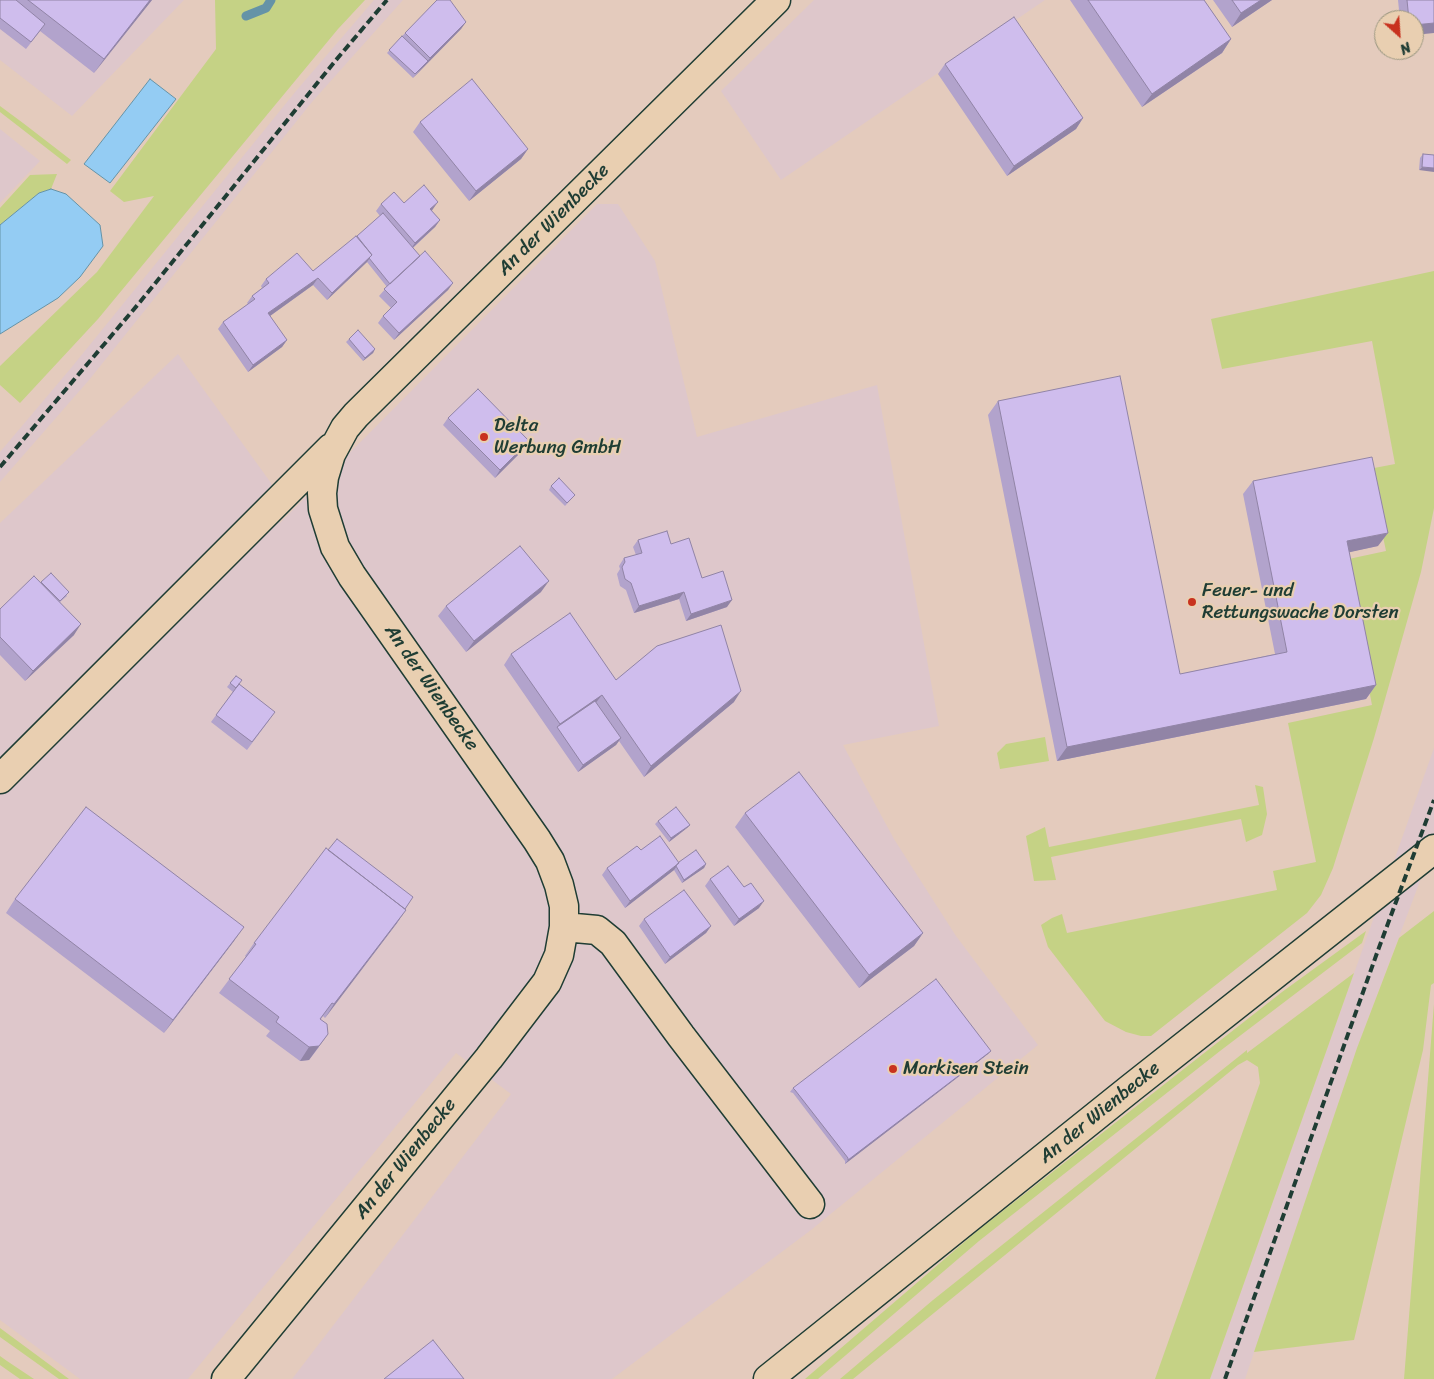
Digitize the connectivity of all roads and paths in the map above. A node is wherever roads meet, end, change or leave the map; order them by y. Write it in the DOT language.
graph roads {
  1 [pos="776,0"];
  2 [pos="336,443"];
  3 [pos="0,779"];
  4 [pos="1434,849"];
  5 [pos="564,927"];
  6 [pos="810,1204"];
  7 [pos="226,1379"];
  8 [pos="768,1379"];
  1 -- 2 [label="street, An der Wienbecke"];
  2 -- 3 [label="street, An der Wienbecke"];
  2 -- 5 [label="street, An der Wienbecke"];
  4 -- 8 [label="street, An der Wienbecke"];
  5 -- 6 [label="street"];
  5 -- 7 [label="street, An der Wienbecke"];
}
